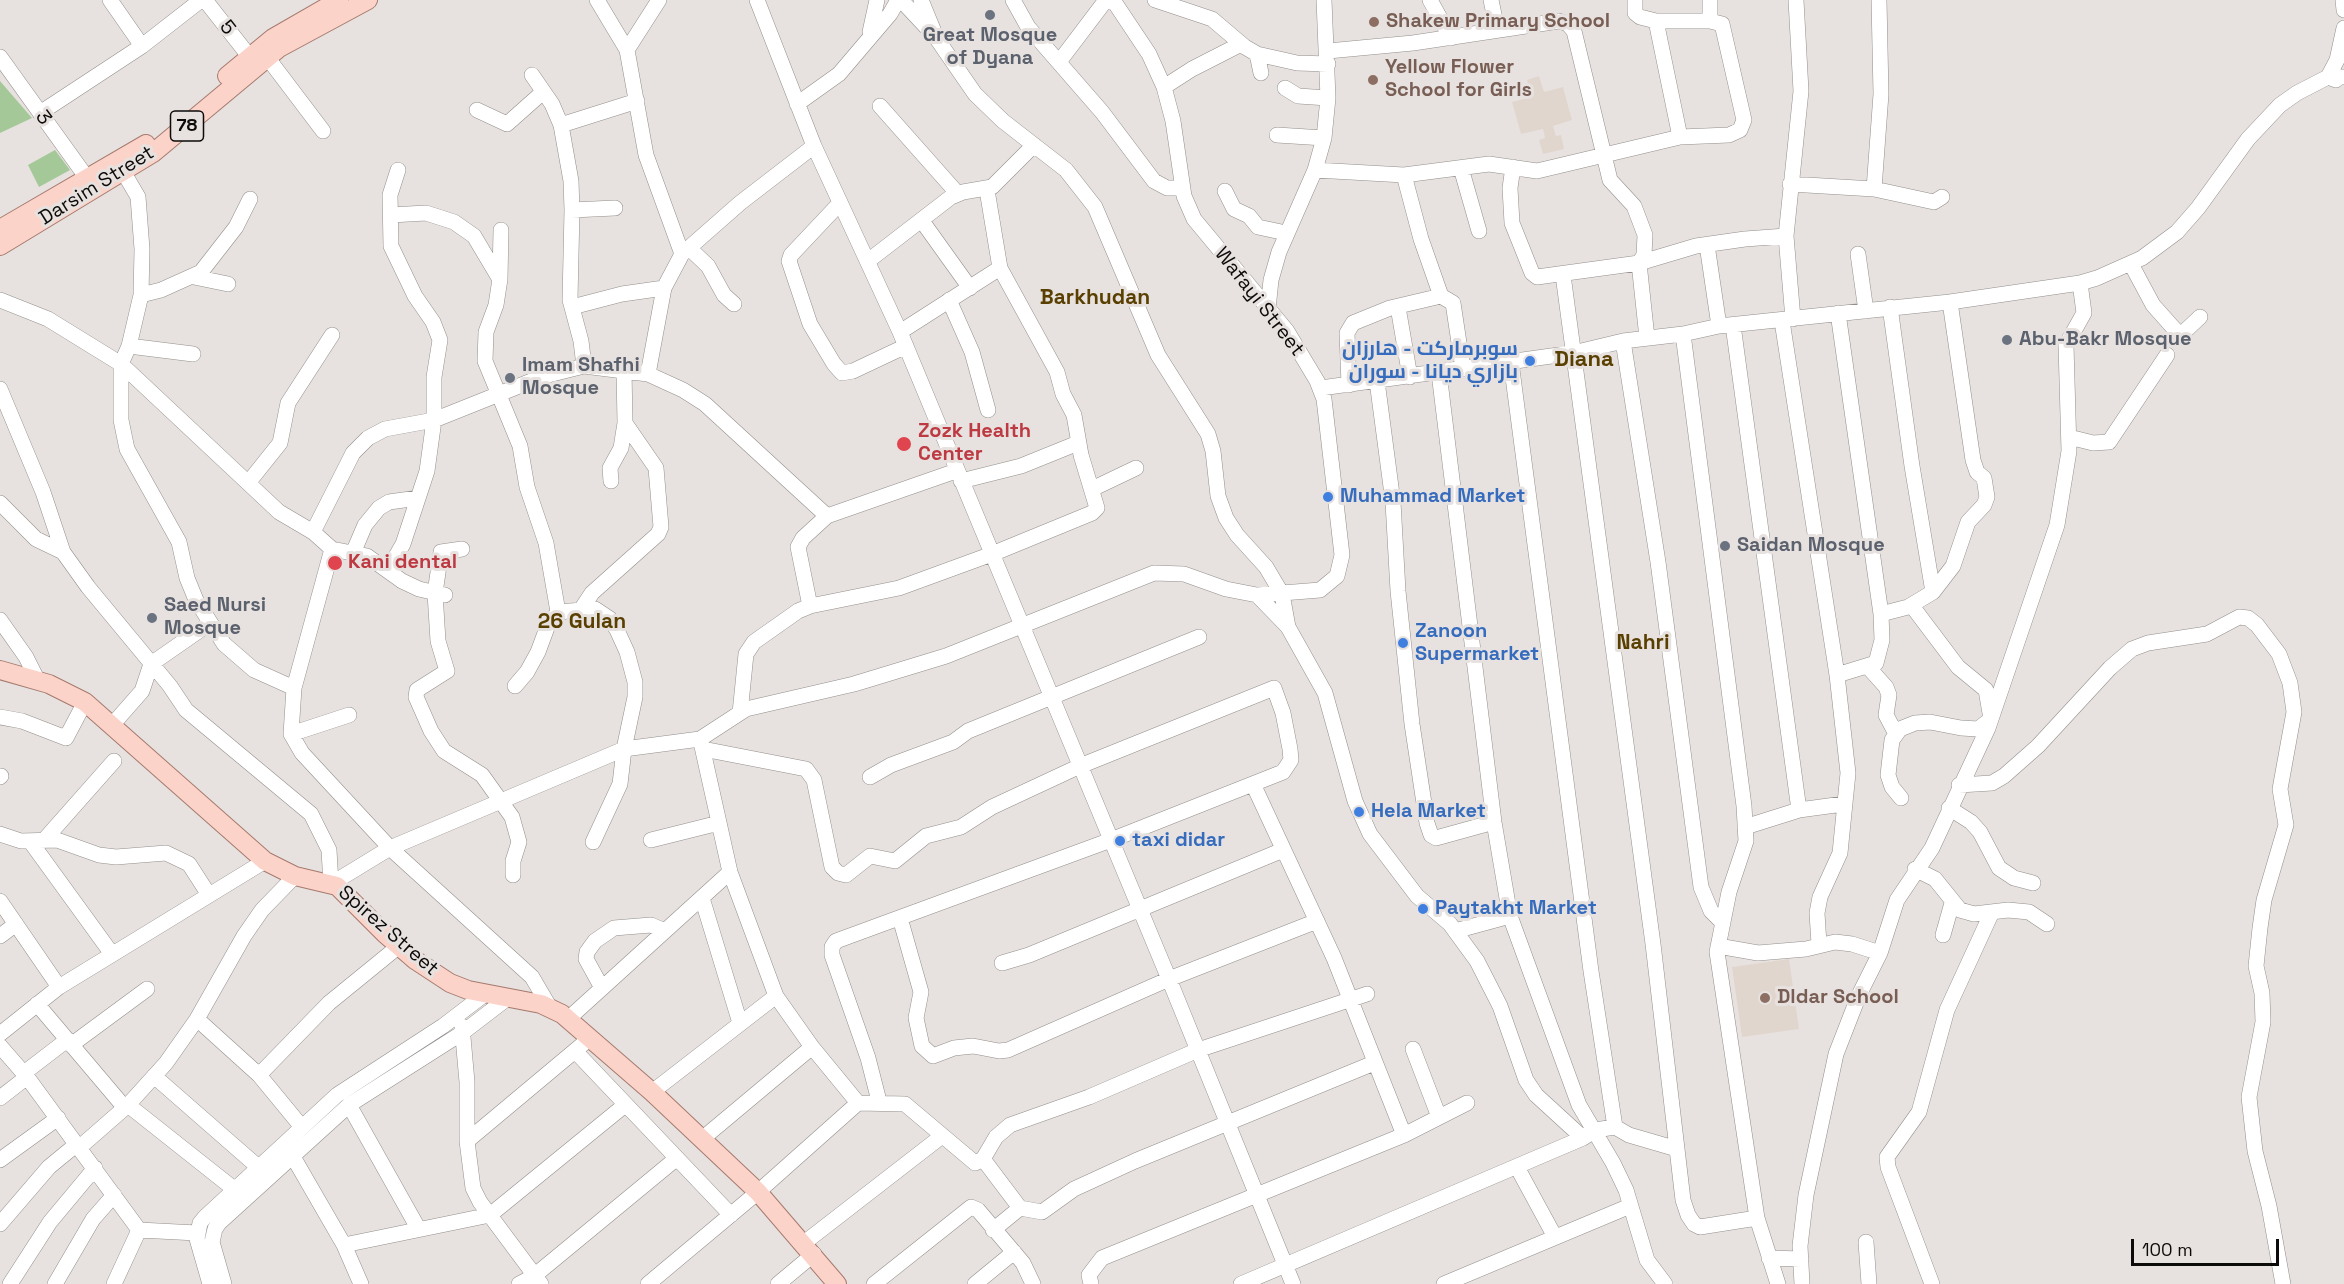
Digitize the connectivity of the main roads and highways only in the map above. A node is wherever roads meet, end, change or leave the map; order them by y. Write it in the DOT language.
graph roads {
  1 [pos="339,0"];
  2 [pos="368,0"];
  3 [pos="258,57"];
  4 [pos="121,167"];
  5 [pos="0,229"];
  6 [pos="0,246"];
  7 [pos="0,670"];
  8 [pos="837,1284"];
  1 -- 3 [label="main road, 78"];
  2 -- 3 [label="main road, 78"];
  3 -- 4 [label="main road, 78"];
  4 -- 5 [label="main road, 78"];
  4 -- 6 [label="main road, Darsim Street / 78"];
  7 -- 8 [label="main road, Spirez Street"];
}
